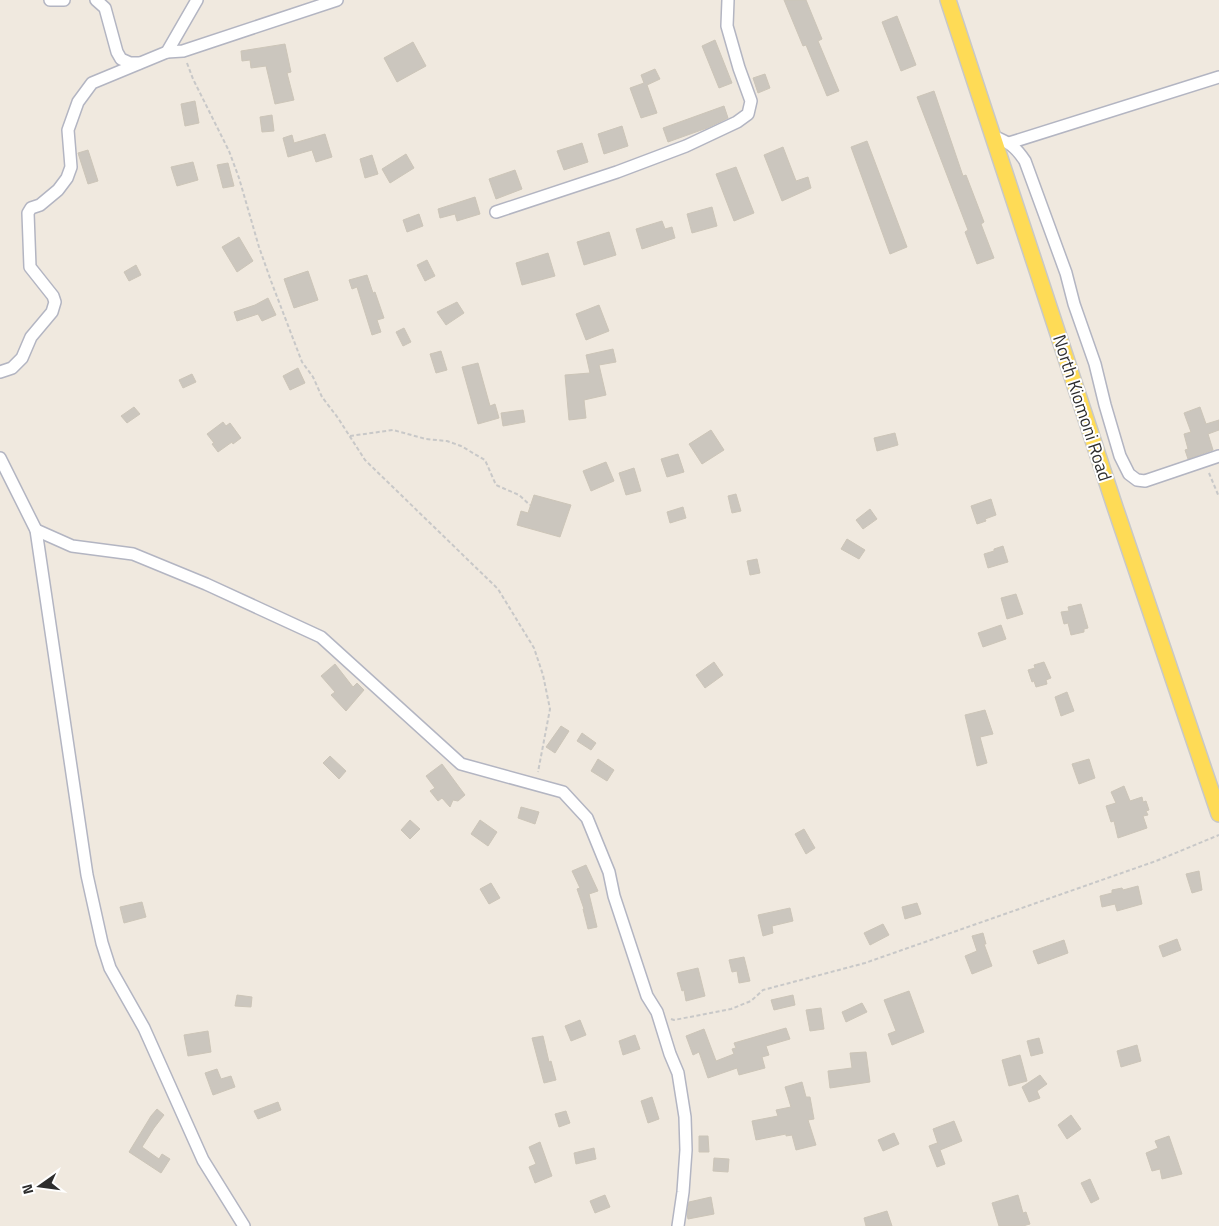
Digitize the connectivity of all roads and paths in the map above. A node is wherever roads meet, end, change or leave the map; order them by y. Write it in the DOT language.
graph roads {
  1 [pos="50,0"];
  2 [pos="64,0"];
  3 [pos="96,0"];
  4 [pos="197,0"];
  5 [pos="337,0"];
  6 [pos="728,0"];
  7 [pos="948,0"];
  8 [pos="182,51"];
  9 [pos="167,52"];
  10 [pos="141,63"];
  11 [pos="1219,77"];
  12 [pos="993,136"];
  13 [pos="1009,143"];
  14 [pos="496,212"];
  15 [pos="0,372"];
  16 [pos="350,436"];
  17 [pos="1219,456"];
  18 [pos="0,458"];
  19 [pos="1204,461"];
  20 [pos="1219,497"];
  21 [pos="530,505"];
  22 [pos="36,530"];
  23 [pos="534,784"];
  24 [pos="1219,814"];
  25 [pos="1219,835"];
  26 [pos="657,1012"];
  27 [pos="244,1226"];
  28 [pos="678,1226"];
  1 -- 2 [label="street"];
  3 -- 10 [label="street"];
  4 -- 9 [label="street"];
  5 -- 8 [label="street"];
  6 -- 14 [label="street"];
  7 -- 12 [label="main road, North Kiomoni Road"];
  8 -- 9 [label="street"];
  8 -- 16 [label="path"];
  9 -- 10 [label="street"];
  10 -- 15 [label="street"];
  11 -- 13 [label="street"];
  12 -- 13 [label="street"];
  12 -- 24 [label="main road, North Kiomoni Road"];
  13 -- 19 [label="street"];
  16 -- 21 [label="path"];
  16 -- 23 [label="path"];
  17 -- 19 [label="street"];
  18 -- 22 [label="street"];
  19 -- 20 [label="path"];
  22 -- 23 [label="street"];
  22 -- 27 [label="street"];
  23 -- 26 [label="street"];
  25 -- 26 [label="path"];
  26 -- 28 [label="street"];
}
